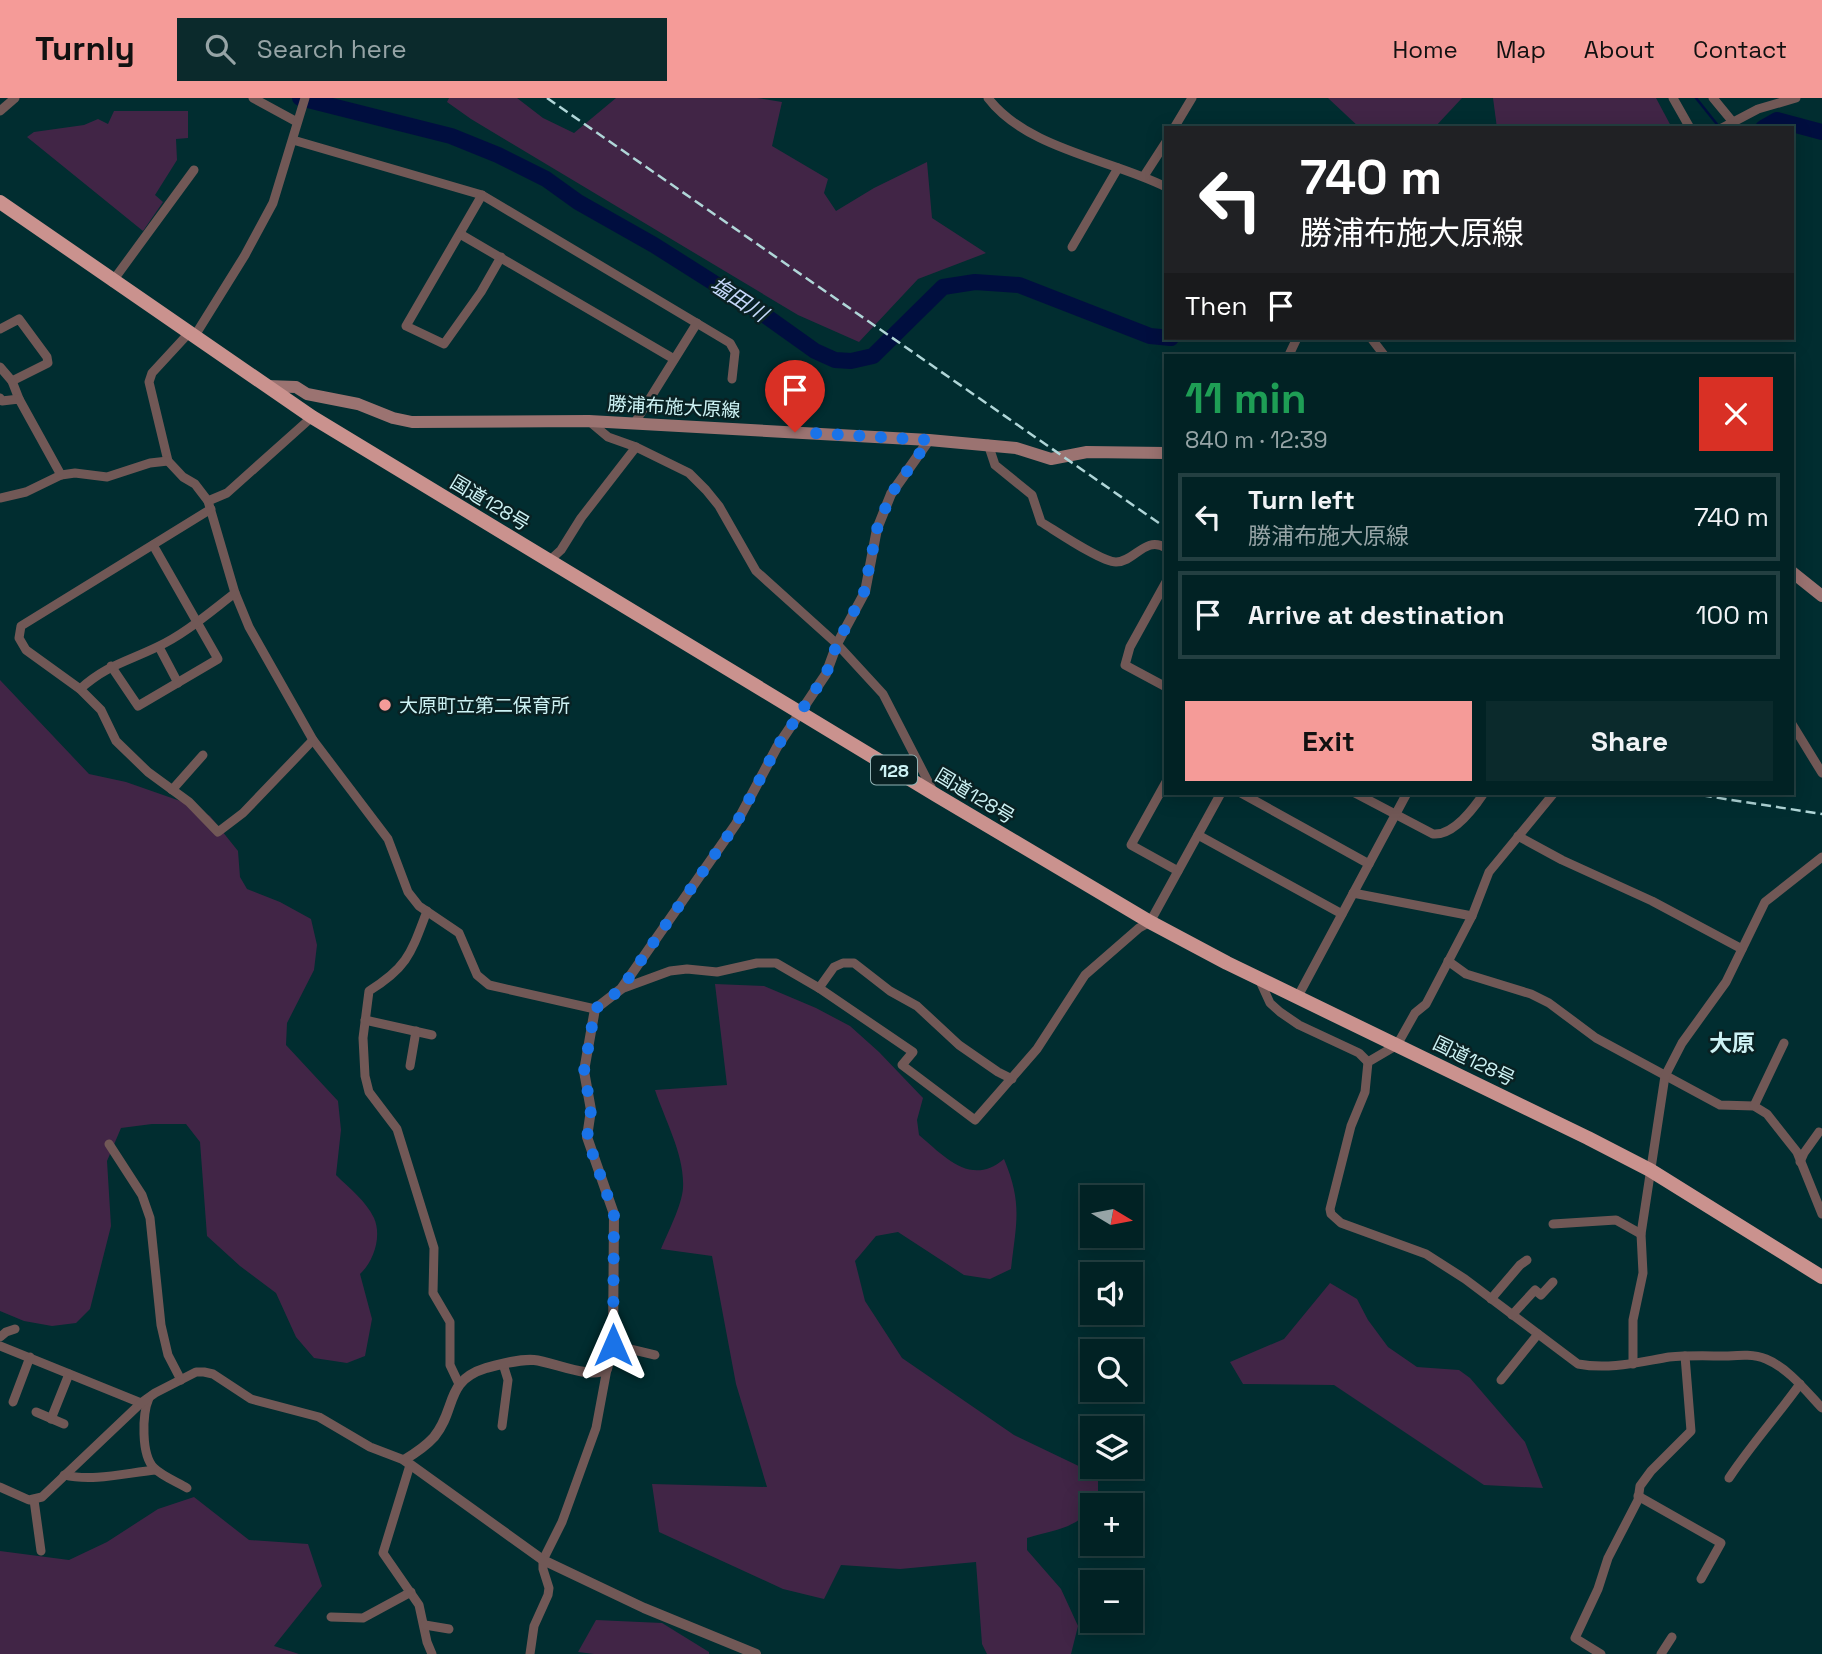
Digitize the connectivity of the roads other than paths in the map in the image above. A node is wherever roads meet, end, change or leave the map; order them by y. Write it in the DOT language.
graph roads {
  1 [pos="15,98"];
  2 [pos="253,98"];
  3 [pos="305,98"];
  4 [pos="988,98"];
  5 [pos="1192,98"];
  6 [pos="1673,98"];
  7 [pos="1713,98"];
  8 [pos="1796,98"];
  9 [pos="0,111"];
  10 [pos="298,122"];
  11 [pos="1726,125"];
  12 [pos="1175,126"];
  13 [pos="1689,126"];
  14 [pos="293,140"];
  15 [pos="1164,145"];
  16 [pos="1118,168"];
  17 [pos="194,170"];
  18 [pos="1144,176"];
  19 [pos="1164,186"];
  20 [pos="482,195"];
  21 [pos="0,202"];
  22 [pos="460,234"];
  23 [pos="1072,247"];
  24 [pos="500,257"];
  25 [pos="112,282"];
  26 [pos="697,323"];
  27 [pos="0,330"];
  28 [pos="191,335"];
  29 [pos="1373,340"];
  30 [pos="1383,354"];
  31 [pos="674,359"];
  32 [pos="0,367"];
  33 [pos="732,379"];
  34 [pos="12,381"];
  35 [pos="267,386"];
  36 [pos="0,398"];
  37 [pos="19,399"];
  38 [pos="312,417"];
  39 [pos="589,421"];
  40 [pos="634,424"];
  41 [pos="929,440"];
  42 [pos="988,444"];
  43 [pos="636,447"];
  44 [pos="1164,453"];
  45 [pos="168,461"];
  46 [pos="61,475"];
  47 [pos="0,498"];
  48 [pos="209,505"];
  49 [pos="153,545"];
  50 [pos="1164,547"];
  51 [pos="549,561"];
  52 [pos="1794,574"];
  53 [pos="1164,586"];
  54 [pos="235,593"];
  55 [pos="1822,596"];
  56 [pos="196,623"];
  57 [pos="837,644"];
  58 [pos="159,647"];
  59 [pos="111,666"];
  60 [pos="178,683"];
  61 [pos="1164,686"];
  62 [pos="80,689"];
  63 [pos="801,714"];
  64 [pos="1794,727"];
  65 [pos="313,740"];
  66 [pos="203,755"];
  67 [pos="1822,773"];
  68 [pos="1164,786"];
  69 [pos="172,790"];
  70 [pos="936,795"];
  71 [pos="1220,795"];
  72 [pos="1245,795"];
  73 [pos="1359,795"];
  74 [pos="1405,795"];
  75 [pos="1483,795"];
  76 [pos="1552,795"];
  77 [pos="1395,815"];
  78 [pos="1198,835"];
  79 [pos="1518,836"];
  80 [pos="1822,857"];
  81 [pos="1369,864"];
  82 [pos="1178,871"];
  83 [pos="1353,893"];
  84 [pos="427,911"];
  85 [pos="1342,914"];
  86 [pos="1472,916"];
  87 [pos="1150,922"];
  88 [pos="1742,949"];
  89 [pos="1448,961"];
  90 [pos="1258,979"];
  91 [pos="819,988"];
  92 [pos="621,989"];
  93 [pos="1297,998"];
  94 [pos="595,1009"];
  95 [pos="365,1020"];
  96 [pos="415,1031"];
  97 [pos="432,1034"];
  98 [pos="1784,1043"];
  99 [pos="1397,1045"];
  100 [pos="1368,1062"];
  101 [pos="410,1066"];
  102 [pos="1665,1076"];
  103 [pos="1012,1079"];
  104 [pos="1754,1107"];
  105 [pos="1819,1132"];
  106 [pos="109,1144"];
  107 [pos="1800,1162"];
  108 [pos="1650,1170"];
  109 [pos="1822,1214"];
  110 [pos="1553,1224"];
  111 [pos="1641,1234"];
  112 [pos="1527,1260"];
  113 [pos="1822,1277"];
  114 [pos="1553,1282"];
  115 [pos="1491,1299"];
  116 [pos="1512,1315"];
  117 [pos="15,1329"];
  118 [pos="1538,1334"];
  119 [pos="0,1337"];
  120 [pos="613,1345"];
  121 [pos="0,1346"];
  122 [pos="655,1355"];
  123 [pos="1685,1356"];
  124 [pos="30,1357"];
  125 [pos="503,1364"];
  126 [pos="1633,1364"];
  127 [pos="607,1369"];
  128 [pos="69,1374"];
  129 [pos="181,1380"];
  130 [pos="1501,1380"];
  131 [pos="459,1384"];
  132 [pos="1800,1384"];
  133 [pos="145,1400"];
  134 [pos="13,1402"];
  135 [pos="1822,1408"];
  136 [pos="36,1412"];
  137 [pos="51,1419"];
  138 [pos="64,1424"];
  139 [pos="502,1426"];
  140 [pos="407,1462"];
  141 [pos="155,1470"];
  142 [pos="64,1475"];
  143 [pos="1729,1478"];
  144 [pos="0,1487"];
  145 [pos="187,1488"];
  146 [pos="1638,1496"];
  147 [pos="34,1500"];
  148 [pos="41,1551"];
  149 [pos="543,1560"];
  150 [pos="1701,1579"];
  151 [pos="411,1592"];
  152 [pos="331,1617"];
  153 [pos="425,1625"];
  154 [pos="450,1629"];
  155 [pos="1672,1637"];
  156 [pos="432,1654"];
  157 [pos="530,1654"];
  158 [pos="756,1654"];
  159 [pos="1601,1654"];
  160 [pos="1661,1654"];
  1 -- 9 [label="street"];
  2 -- 10 [label="street"];
  3 -- 10 [label="street"];
  4 -- 16 [label="street"];
  5 -- 12 [label="street"];
  6 -- 13 [label="street"];
  7 -- 11 [label="street"];
  8 -- 11 [label="street"];
  10 -- 14 [label="street"];
  14 -- 20 [label="street"];
  14 -- 28 [label="street"];
  15 -- 18 [label="street"];
  16 -- 18 [label="street"];
  16 -- 23 [label="street"];
  17 -- 25 [label="street"];
  18 -- 19 [label="street"];
  20 -- 22 [label="street"];
  20 -- 26 [label="street"];
  21 -- 25 [label="highway, 国道128号 / 128"];
  22 -- 24 [label="street"];
  22 -- 24 [label="street"];
  24 -- 31 [label="street"];
  25 -- 28 [label="highway, 国道128号 / 128"];
  26 -- 31 [label="street"];
  26 -- 33 [label="street"];
  27 -- 34 [label="street"];
  28 -- 35 [label="highway, 国道128号 / 128"];
  28 -- 45 [label="street"];
  29 -- 30 [label="street"];
  31 -- 40 [label="street"];
  32 -- 34 [label="street"];
  34 -- 37 [label="street"];
  35 -- 38 [label="highway, 国道128号 / 128"];
  35 -- 39 [label="main road, 勝浦布施大原線"];
  36 -- 37 [label="street"];
  37 -- 46 [label="street"];
  38 -- 48 [label="street"];
  38 -- 51 [label="highway, 国道128号 / 128"];
  39 -- 40 [label="main road, 勝浦布施大原線"];
  39 -- 43 [label="street"];
  40 -- 41 [label="main road, 勝浦布施大原線"];
  41 -- 42 [label="main road, 勝浦布施大原線"];
  41 -- 57 [label="street"];
  42 -- 44 [label="main road, 勝浦布施大原線"];
  42 -- 50 [label="street"];
  43 -- 51 [label="street"];
  43 -- 57 [label="street"];
  45 -- 46 [label="street"];
  45 -- 48 [label="street"];
  46 -- 47 [label="street"];
  48 -- 49 [label="street"];
  48 -- 54 [label="street"];
  49 -- 56 [label="street"];
  49 -- 62 [label="street"];
  51 -- 63 [label="highway, 国道128号 / 128"];
  52 -- 55 [label="main road"];
  53 -- 61 [label="street"];
  54 -- 56 [label="street"];
  54 -- 65 [label="street"];
  56 -- 58 [label="street"];
  56 -- 60 [label="street"];
  57 -- 63 [label="street"];
  57 -- 70 [label="street"];
  58 -- 59 [label="street"];
  58 -- 60 [label="street"];
  59 -- 60 [label="street"];
  59 -- 62 [label="street"];
  62 -- 69 [label="street"];
  63 -- 70 [label="highway, 国道128号 / 128"];
  63 -- 92 [label="street"];
  64 -- 67 [label="street"];
  65 -- 69 [label="street"];
  65 -- 84 [label="street"];
  66 -- 69 [label="street"];
  68 -- 82 [label="street"];
  70 -- 87 [label="highway, 国道128号 / 128"];
  71 -- 78 [label="street"];
  72 -- 81 [label="street"];
  73 -- 77 [label="street"];
  74 -- 77 [label="street"];
  75 -- 77 [label="street"];
  76 -- 79 [label="street"];
  77 -- 81 [label="street"];
  78 -- 82 [label="street"];
  78 -- 85 [label="street"];
  79 -- 86 [label="street"];
  79 -- 88 [label="street"];
  80 -- 88 [label="street"];
  81 -- 83 [label="street"];
  82 -- 87 [label="street"];
  83 -- 85 [label="street"];
  83 -- 86 [label="street"];
  84 -- 94 [label="street"];
  84 -- 95 [label="street"];
  85 -- 93 [label="street"];
  86 -- 89 [label="street"];
  87 -- 90 [label="highway, 国道128号 / 128"];
  87 -- 103 [label="street"];
  88 -- 102 [label="street"];
  89 -- 99 [label="street"];
  89 -- 102 [label="street"];
  90 -- 93 [label="highway, 国道128号 / 128"];
  90 -- 100 [label="street"];
  91 -- 92 [label="street"];
  91 -- 103 [label="street"];
  91 -- 103 [label="street"];
  92 -- 94 [label="street"];
  93 -- 99 [label="highway, 国道128号 / 128"];
  94 -- 120 [label="street"];
  95 -- 96 [label="street"];
  95 -- 131 [label="street"];
  96 -- 97 [label="street"];
  96 -- 101 [label="street"];
  98 -- 104 [label="street"];
  99 -- 100 [label="street"];
  99 -- 108 [label="highway, 国道128号 / 128"];
  100 -- 115 [label="street"];
  102 -- 104 [label="street"];
  102 -- 108 [label="street"];
  104 -- 107 [label="street"];
  105 -- 107 [label="street"];
  106 -- 129 [label="street"];
  107 -- 109 [label="street"];
  108 -- 111 [label="street"];
  108 -- 113 [label="highway, 国道128号 / 128"];
  110 -- 111 [label="street"];
  111 -- 126 [label="street"];
  112 -- 115 [label="street"];
  114 -- 116 [label="street"];
  115 -- 116 [label="street"];
  116 -- 118 [label="street"];
  117 -- 119 [label="street"];
  118 -- 126 [label="street"];
  118 -- 130 [label="street"];
  120 -- 122 [label="street"];
  120 -- 127 [label="street"];
  121 -- 124 [label="street"];
  123 -- 126 [label="street"];
  123 -- 132 [label="street"];
  123 -- 146 [label="street"];
  124 -- 128 [label="street"];
  124 -- 134 [label="street"];
  125 -- 127 [label="street"];
  125 -- 131 [label="street"];
  125 -- 139 [label="street"];
  127 -- 149 [label="street"];
  128 -- 133 [label="street"];
  128 -- 137 [label="street"];
  129 -- 133 [label="street"];
  129 -- 140 [label="street"];
  131 -- 140 [label="street"];
  132 -- 135 [label="street"];
  132 -- 143 [label="street"];
  133 -- 141 [label="street"];
  133 -- 142 [label="street"];
  136 -- 137 [label="street"];
  137 -- 138 [label="street"];
  140 -- 149 [label="street"];
  140 -- 151 [label="street"];
  141 -- 142 [label="street"];
  141 -- 145 [label="street"];
  142 -- 147 [label="street"];
  144 -- 147 [label="street"];
  146 -- 150 [label="street"];
  146 -- 159 [label="street"];
  147 -- 148 [label="street"];
  149 -- 157 [label="street"];
  149 -- 158 [label="street"];
  151 -- 152 [label="street"];
  151 -- 153 [label="street"];
  153 -- 154 [label="street"];
  153 -- 156 [label="street"];
  155 -- 160 [label="street"];
}
